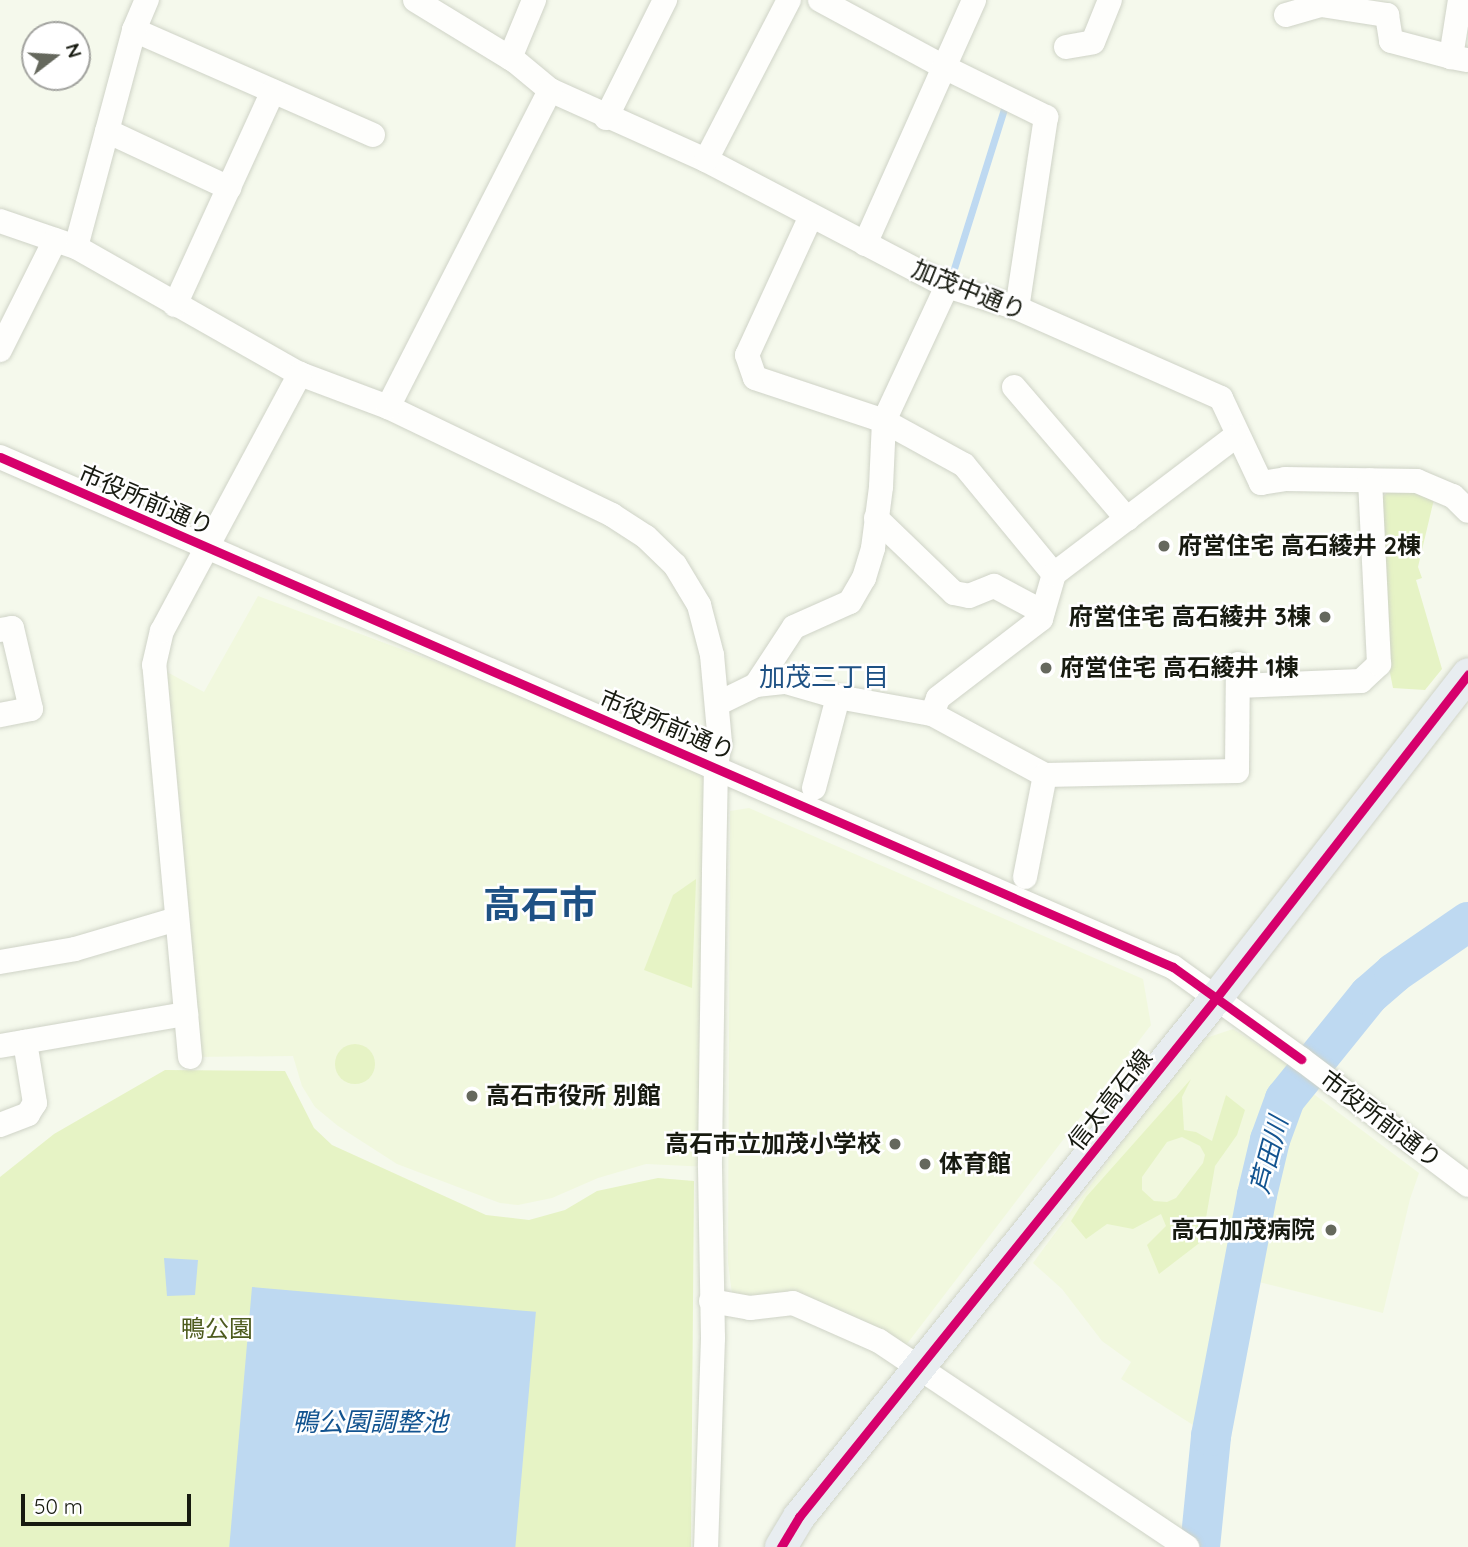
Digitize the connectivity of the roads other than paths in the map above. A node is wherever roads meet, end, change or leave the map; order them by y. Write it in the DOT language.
graph roads {
  1 [pos="146,0"];
  2 [pos="415,0"];
  3 [pos="534,0"];
  4 [pos="666,0"];
  5 [pos="789,0"];
  6 [pos="820,0"];
  7 [pos="974,0"];
  8 [pos="1110,0"];
  9 [pos="1460,0"];
  10 [pos="1286,15"];
  11 [pos="134,30"];
  12 [pos="1066,47"];
  13 [pos="510,58"];
  14 [pos="1460,59"];
  15 [pos="944,67"];
  16 [pos="550,90"];
  17 [pos="273,91"];
  18 [pos="606,118"];
  19 [pos="107,131"];
  20 [pos="373,135"];
  21 [pos="706,160"];
  22 [pos="229,188"];
  23 [pos="811,216"];
  24 [pos="0,221"];
  25 [pos="65,243"];
  26 [pos="865,244"];
  27 [pos="947,286"];
  28 [pos="175,305"];
  29 [pos="1017,308"];
  30 [pos="0,350"];
  31 [pos="300,374"];
  32 [pos="1013,387"];
  33 [pos="388,407"];
  34 [pos="884,421"];
  35 [pos="1236,436"];
  36 [pos="0,457"];
  37 [pos="1370,480"];
  38 [pos="1468,512"];
  39 [pos="876,518"];
  40 [pos="1126,519"];
  41 [pos="209,548"];
  42 [pos="1054,574"];
  43 [pos="1043,612"];
  44 [pos="0,630"];
  45 [pos="1468,674"];
  46 [pos="756,685"];
  47 [pos="838,697"];
  48 [pos="718,704"];
  49 [pos="932,714"];
  50 [pos="0,715"];
  51 [pos="716,766"];
  52 [pos="1045,775"];
  53 [pos="814,788"];
  54 [pos="1025,877"];
  55 [pos="177,919"];
  56 [pos="0,962"];
  57 [pos="1217,997"];
  58 [pos="187,1014"];
  59 [pos="25,1042"];
  60 [pos="0,1046"];
  61 [pos="190,1057"];
  62 [pos="0,1125"];
  63 [pos="1468,1185"];
  64 [pos="711,1301"];
  65 [pos="920,1370"];
  66 [pos="1186,1546"];
  67 [pos="706,1547"];
  68 [pos="781,1547"];
  1 -- 11 [label="street"];
  2 -- 13 [label="street, 加茂中通り"];
  3 -- 13 [label="street"];
  4 -- 18 [label="street"];
  5 -- 21 [label="street"];
  6 -- 15 [label="street"];
  7 -- 15 [label="street"];
  8 -- 12 [label="street"];
  9 -- 14 [label="street"];
  10 -- 14 [label="street"];
  11 -- 17 [label="street"];
  11 -- 19 [label="street"];
  13 -- 16 [label="street, 加茂中通り"];
  15 -- 26 [label="street"];
  15 -- 29 [label="street"];
  16 -- 18 [label="street, 加茂中通り"];
  16 -- 33 [label="street"];
  17 -- 20 [label="street"];
  17 -- 22 [label="street"];
  18 -- 21 [label="street, 加茂中通り"];
  19 -- 22 [label="street"];
  19 -- 25 [label="street"];
  21 -- 23 [label="street, 加茂中通り"];
  22 -- 28 [label="street"];
  23 -- 26 [label="street, 加茂中通り"];
  23 -- 34 [label="street"];
  24 -- 25 [label="street"];
  25 -- 28 [label="street"];
  25 -- 30 [label="street"];
  26 -- 27 [label="street, 加茂中通り"];
  27 -- 29 [label="street, 加茂中通り"];
  27 -- 34 [label="street"];
  28 -- 31 [label="street"];
  29 -- 35 [label="street, 加茂中通り"];
  31 -- 33 [label="street"];
  31 -- 41 [label="street"];
  32 -- 40 [label="street"];
  33 -- 48 [label="street"];
  34 -- 39 [label="street"];
  34 -- 42 [label="street"];
  35 -- 37 [label="street, 加茂中通り"];
  35 -- 40 [label="street"];
  36 -- 41 [label="street, 市役所前通り"];
  37 -- 38 [label="street, 加茂中通り"];
  37 -- 52 [label="street"];
  39 -- 43 [label="street"];
  39 -- 46 [label="street"];
  40 -- 42 [label="street"];
  41 -- 51 [label="street, 市役所前通り"];
  41 -- 55 [label="street"];
  42 -- 43 [label="street"];
  43 -- 49 [label="street"];
  44 -- 50 [label="street"];
  45 -- 57 [label="main road, 信太高石線"];
  46 -- 47 [label="street"];
  46 -- 48 [label="street"];
  47 -- 49 [label="street"];
  47 -- 53 [label="street"];
  48 -- 51 [label="street"];
  49 -- 52 [label="street"];
  51 -- 57 [label="street, 市役所前通り"];
  51 -- 64 [label="street"];
  52 -- 54 [label="street"];
  55 -- 56 [label="street"];
  55 -- 58 [label="street"];
  57 -- 63 [label="street, 市役所前通り"];
  57 -- 65 [label="main road, 信太高石線"];
  58 -- 59 [label="street"];
  58 -- 61 [label="street"];
  59 -- 60 [label="street"];
  59 -- 62 [label="street"];
  64 -- 65 [label="street"];
  64 -- 67 [label="street"];
  65 -- 66 [label="street"];
  65 -- 68 [label="main road, 信太高石線"];
}
